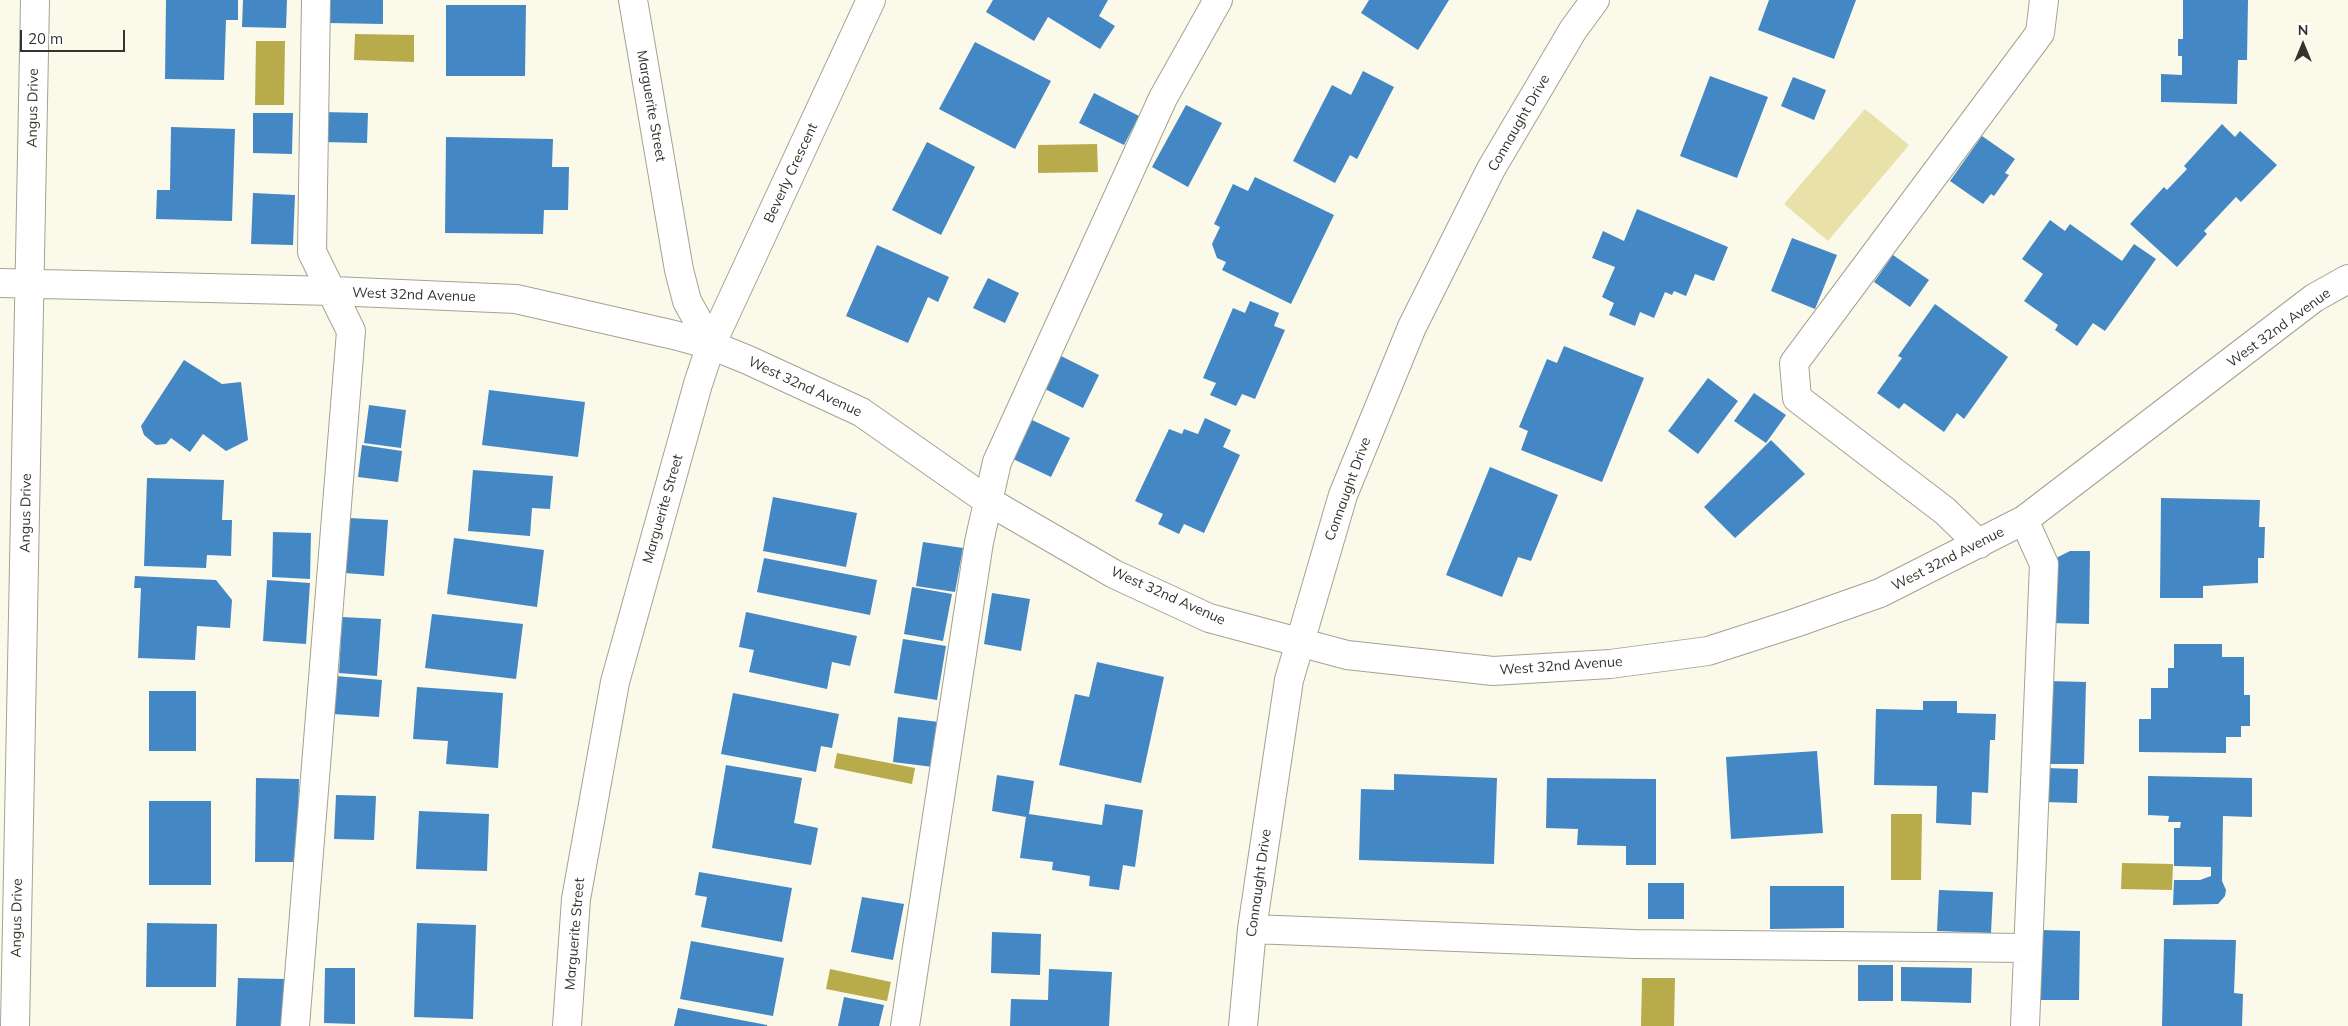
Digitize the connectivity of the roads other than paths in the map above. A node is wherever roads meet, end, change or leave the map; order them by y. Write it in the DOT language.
graph roads {
  1 [pos="35,0"];
  2 [pos="316,0"];
  3 [pos="633,0"];
  4 [pos="871,0"];
  5 [pos="1218,0"];
  6 [pos="1595,0"];
  7 [pos="2044,0"];
  8 [pos="2348,279"];
  9 [pos="0,282"];
  10 [pos="30,283"];
  11 [pos="333,291"];
  12 [pos="711,345"];
  13 [pos="988,501"];
  14 [pos="2024,520"];
  15 [pos="1979,544"];
  16 [pos="1299,643"];
  17 [pos="1252,929"];
  18 [pos="2028,948"];
  19 [pos="15,1026"];
  20 [pos="295,1026"];
  21 [pos="567,1026"];
  22 [pos="904,1026"];
  23 [pos="1243,1026"];
  24 [pos="2026,1026"];
  1 -- 10 [label="street, Angus Drive"];
  2 -- 11 [label="street"];
  3 -- 12 [label="street, Marguerite Street"];
  4 -- 12 [label="street, Beverly Crescent"];
  5 -- 13 [label="street"];
  6 -- 16 [label="street, Connaught Drive"];
  7 -- 15 [label="street"];
  8 -- 14 [label="street, West 32nd Avenue"];
  9 -- 10 [label="street, West 32nd Avenue"];
  10 -- 11 [label="street, West 32nd Avenue"];
  10 -- 19 [label="street, Angus Drive"];
  11 -- 12 [label="street, West 32nd Avenue"];
  11 -- 20 [label="street"];
  12 -- 13 [label="street, West 32nd Avenue"];
  12 -- 21 [label="street, Marguerite Street"];
  13 -- 16 [label="street, West 32nd Avenue"];
  13 -- 22 [label="street"];
  14 -- 15 [label="street, West 32nd Avenue"];
  14 -- 18 [label="street"];
  15 -- 16 [label="street, West 32nd Avenue"];
  16 -- 17 [label="street, Connaught Drive"];
  17 -- 18 [label="street"];
  17 -- 23 [label="street, Connaught Drive"];
  18 -- 24 [label="street"];
}
